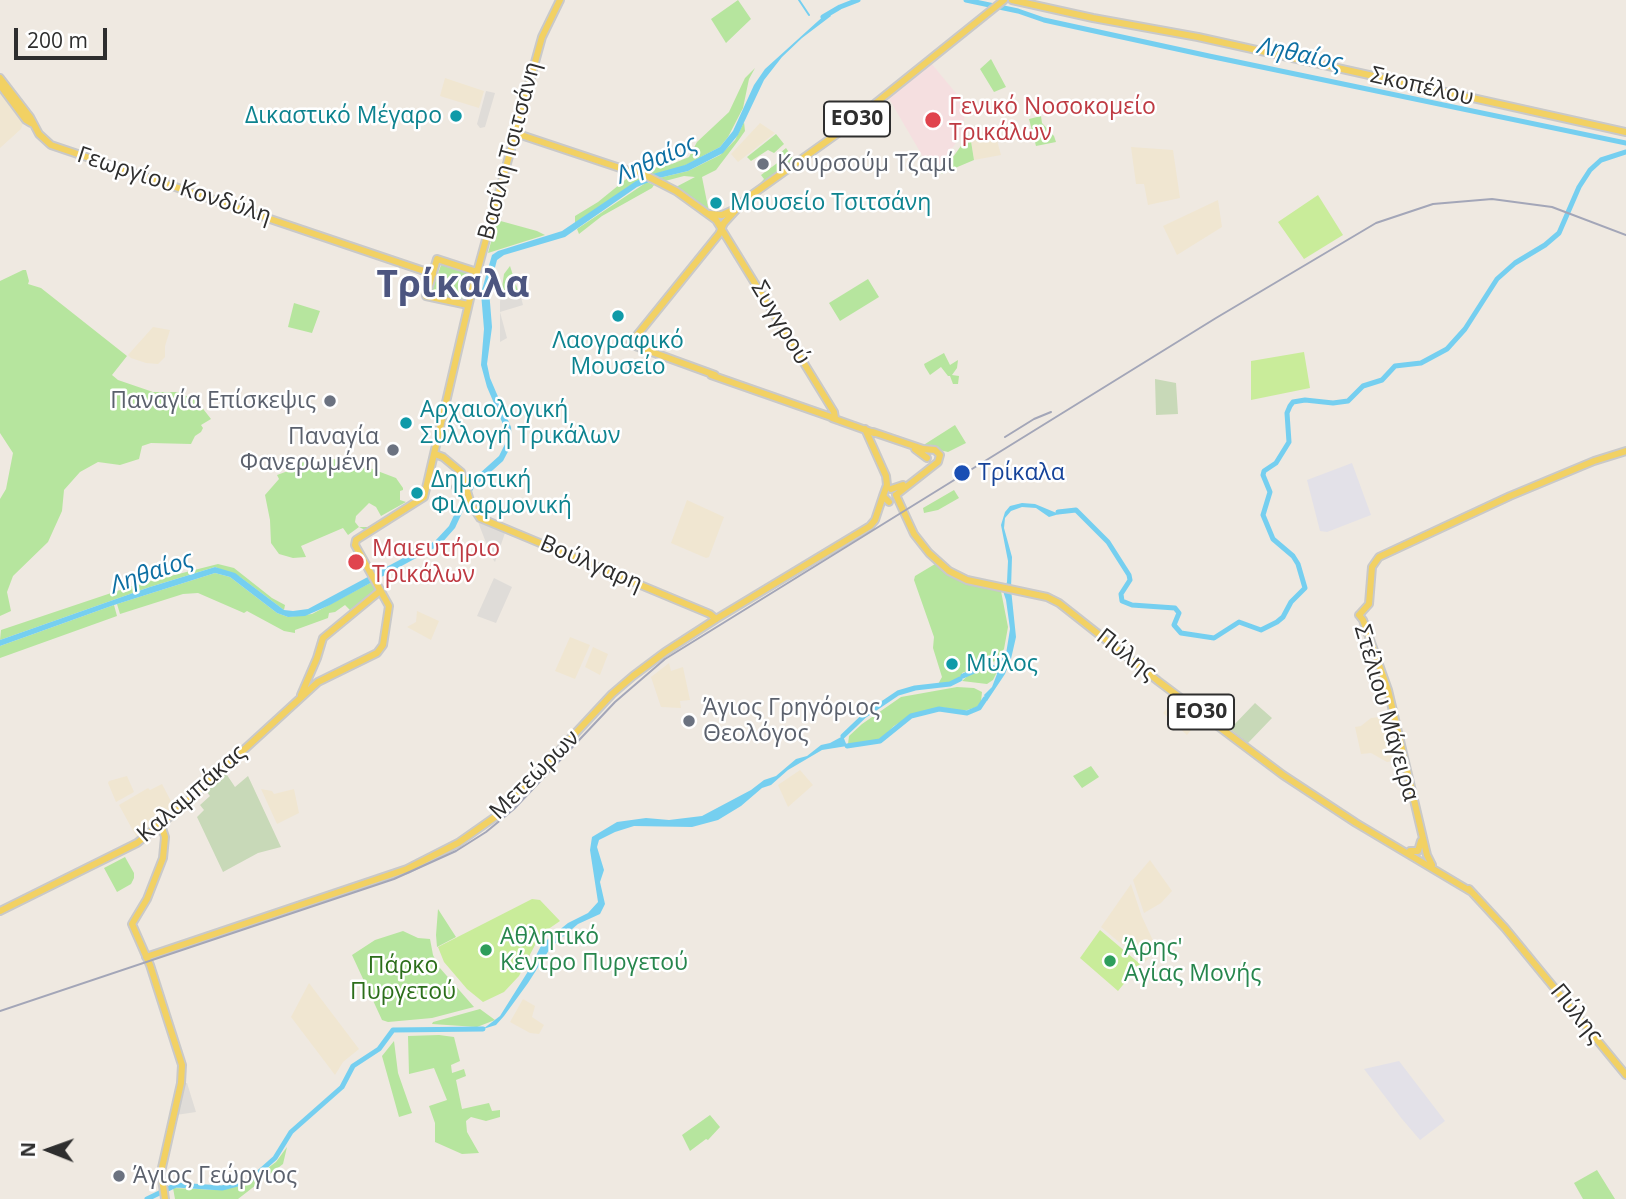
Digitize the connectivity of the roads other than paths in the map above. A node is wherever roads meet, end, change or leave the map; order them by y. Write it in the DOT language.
graph roads {
  1 [pos="560,0"];
  2 [pos="1003,0"];
  3 [pos="1012,0"];
  4 [pos="0,78"];
  5 [pos="0,85"];
  6 [pos="31,123"];
  7 [pos="1626,132"];
  8 [pos="515,133"];
  9 [pos="657,182"];
  10 [pos="749,197"];
  11 [pos="738,207"];
  12 [pos="708,214"];
  13 [pos="723,228"];
  14 [pos="433,272"];
  15 [pos="477,272"];
  16 [pos="468,305"];
  17 [pos="715,375"];
  18 [pos="716,384"];
  19 [pos="835,418"];
  20 [pos="869,431"];
  21 [pos="902,442"];
  22 [pos="930,450"];
  23 [pos="1626,451"];
  24 [pos="435,454"];
  25 [pos="927,459"];
  26 [pos="936,464"];
  27 [pos="890,496"];
  28 [pos="379,590"];
  29 [pos="716,619"];
  30 [pos="370,657"];
  31 [pos="381,661"];
  32 [pos="298,699"];
  33 [pos="1346,815"];
  34 [pos="161,825"];
  35 [pos="1423,843"];
  36 [pos="1410,851"];
  37 [pos="1418,859"];
  38 [pos="1433,865"];
  39 [pos="1470,891"];
  40 [pos="0,911"];
  41 [pos="146,957"];
  42 [pos="1626,1074"];
  43 [pos="165,1198"];
  1 -- 8 [label="main road, Βασίλη Τσιτσάνη"];
  2 -- 10 [label="main road, ΕΟ30"];
  3 -- 7 [label="main road, Σκοπέλου"];
  4 -- 6 [label="main road"];
  5 -- 6 [label="main road"];
  6 -- 14 [label="main road, Γεωργίου Κονδύλη"];
  8 -- 9 [label="main road"];
  8 -- 15 [label="main road, Βασίλη Τσιτσάνη"];
  9 -- 12 [label="main road"];
  9 -- 13 [label="main road"];
  10 -- 11 [label="main road, ΕΟ30"];
  10 -- 13 [label="main road, ΕΟ30"];
  11 -- 12 [label="main road"];
  11 -- 13 [label="main road, ΕΟ30"];
  12 -- 13 [label="main road"];
  13 -- 17 [label="main road, ΕΟ30"];
  13 -- 19 [label="main road, Συγγρού"];
  14 -- 15 [label="main road"];
  14 -- 16 [label="main road"];
  15 -- 16 [label="main road, Βασίλη Τσιτσάνη"];
  16 -- 24 [label="main road, Βασίλη Τσιτσάνη"];
  17 -- 18 [label="main road"];
  17 -- 19 [label="main road, ΕΟ30"];
  19 -- 20 [label="main road, ΕΟ30"];
  20 -- 21 [label="main road, ΕΟ30"];
  20 -- 27 [label="main road"];
  21 -- 22 [label="main road, ΕΟ30"];
  21 -- 25 [label="main road, ΕΟ30"];
  22 -- 25 [label="main road"];
  22 -- 26 [label="main road"];
  23 -- 35 [label="main road, Στέλιου Μάγειρα"];
  24 -- 28 [label="main road, Βασίλη Τσιτσάνη"];
  24 -- 29 [label="main road, Βούλγαρη"];
  25 -- 26 [label="main road, ΕΟ30"];
  25 -- 27 [label="main road"];
  26 -- 27 [label="main road"];
  27 -- 29 [label="main road, Μετεώρων"];
  27 -- 33 [label="main road, Πύλης / ΕΟ30"];
  28 -- 30 [label="main road"];
  28 -- 32 [label="main road"];
  29 -- 41 [label="main road, Μετεώρων"];
  30 -- 31 [label="main road"];
  30 -- 32 [label="main road, Καλαμπάκας"];
  32 -- 34 [label="main road, Καλαμπάκας"];
  33 -- 36 [label="main road, Πύλης / ΕΟ30"];
  33 -- 37 [label="main road, Πύλης / ΕΟ30"];
  34 -- 40 [label="main road, Καλαμπάκας"];
  34 -- 41 [label="main road"];
  35 -- 36 [label="main road"];
  35 -- 37 [label="main road"];
  35 -- 38 [label="main road, Στέλιου Μάγειρα"];
  36 -- 37 [label="main road, Πύλης / ΕΟ30"];
  37 -- 38 [label="main road, Πύλης / ΕΟ30"];
  37 -- 39 [label="main road, Πύλης / ΕΟ30"];
  38 -- 39 [label="main road, Πύλης / ΕΟ30"];
  39 -- 42 [label="main road, Πύλης / ΕΟ30"];
  41 -- 43 [label="main road"];
}
